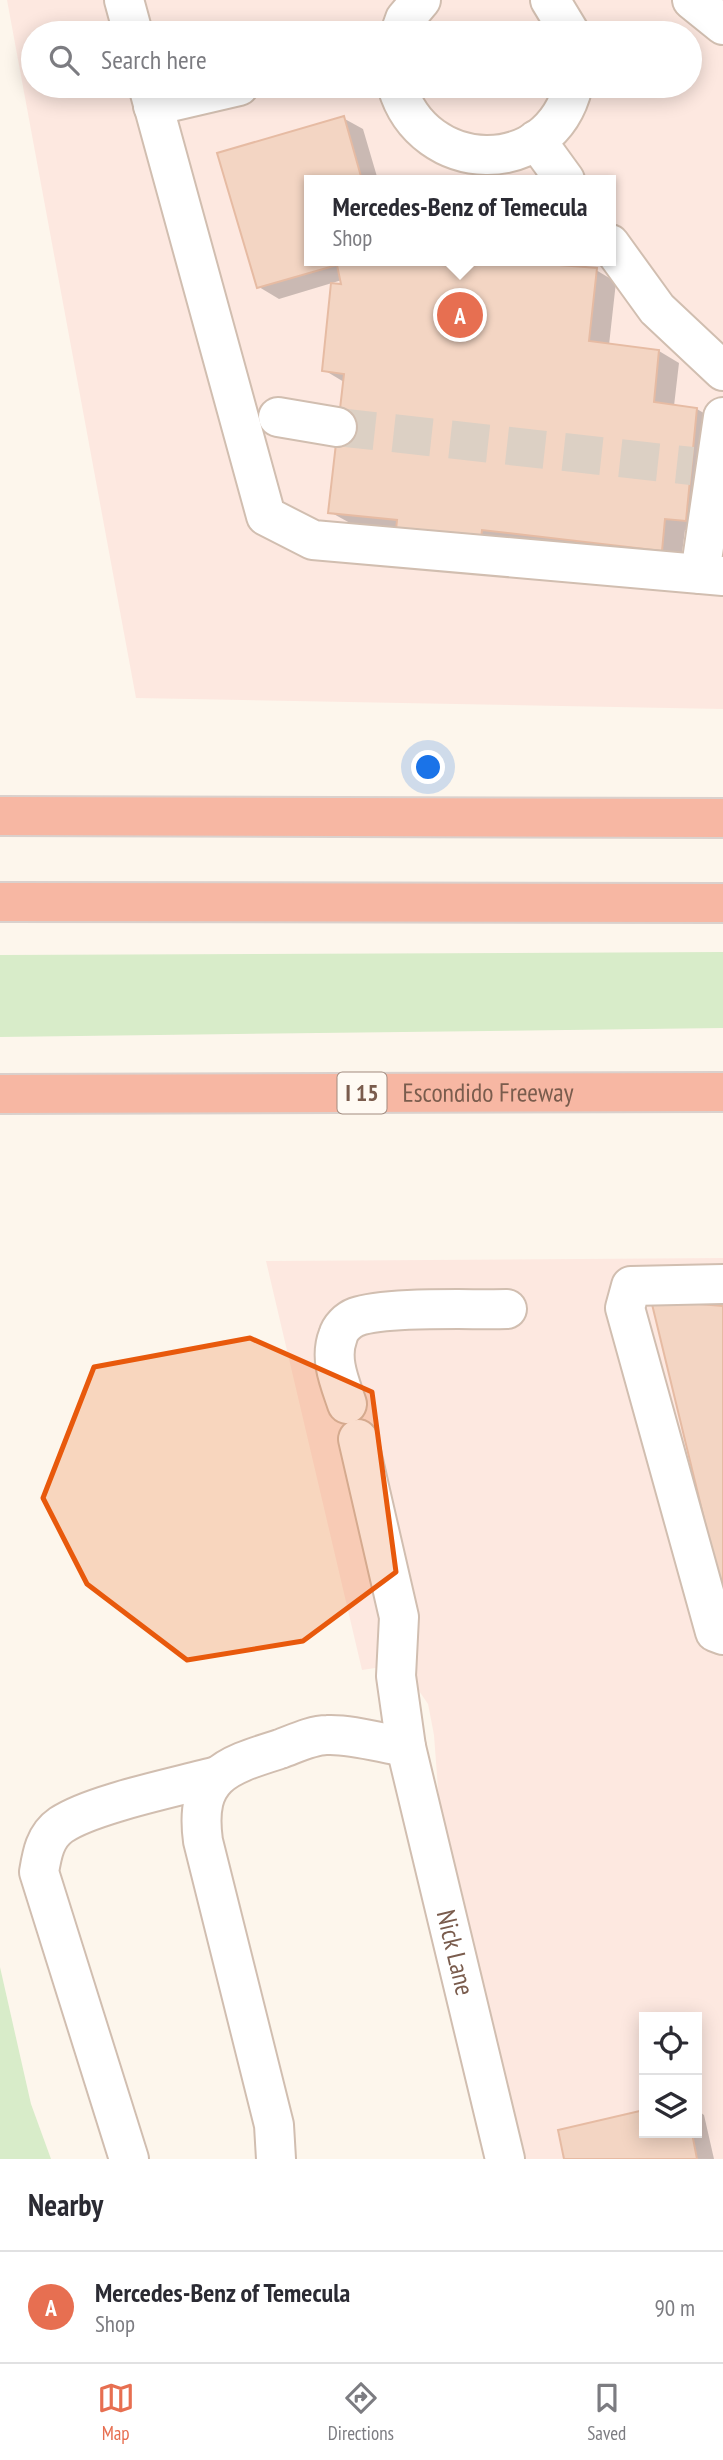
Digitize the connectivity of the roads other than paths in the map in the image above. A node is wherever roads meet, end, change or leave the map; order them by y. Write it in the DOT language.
graph roads {
  1 [pos="124,0"];
  2 [pos="421,0"];
  3 [pos="550,0"];
  4 [pos="692,0"];
  5 [pos="130,21"];
  6 [pos="404,21"];
  7 [pos="563,21"];
  8 [pos="723,25"];
  9 [pos="152,98"];
  10 [pos="400,98"];
  11 [pos="570,98"];
  12 [pos="536,140"];
  13 [pos="561,175"];
  14 [pos="616,251"];
  15 [pos="723,372"];
  16 [pos="278,416"];
  17 [pos="723,417"];
  18 [pos="337,427"];
  19 [pos="711,575"];
  20 [pos="0,816"];
  21 [pos="723,818"];
  22 [pos="0,902"];
  23 [pos="723,902"];
  24 [pos="723,1092"];
  25 [pos="0,1094"];
  26 [pos="723,1284"];
  27 [pos="507,1309"];
  28 [pos="723,1635"];
  29 [pos="406,1747"];
  30 [pos="217,1776"];
  31 [pos="129,2159"];
  32 [pos="276,2159"];
  33 [pos="505,2159"];
  1 -- 5 [label="street"];
  2 -- 6 [label="street"];
  3 -- 7 [label="street"];
  4 -- 8 [label="street"];
  9 -- 19 [label="street"];
  10 -- 12 [label="street"];
  11 -- 12 [label="street"];
  12 -- 13 [label="street"];
  14 -- 15 [label="street"];
  16 -- 18 [label="street"];
  17 -- 19 [label="street"];
  20 -- 21 [label="highway"];
  22 -- 23 [label="highway"];
  24 -- 25 [label="highway, Escondido Freeway / I 15"];
  26 -- 28 [label="street"];
  27 -- 29 [label="street, Nick Lane"];
  29 -- 30 [label="street"];
  29 -- 33 [label="street, Nick Lane"];
  30 -- 31 [label="street"];
  30 -- 32 [label="street"];
}
